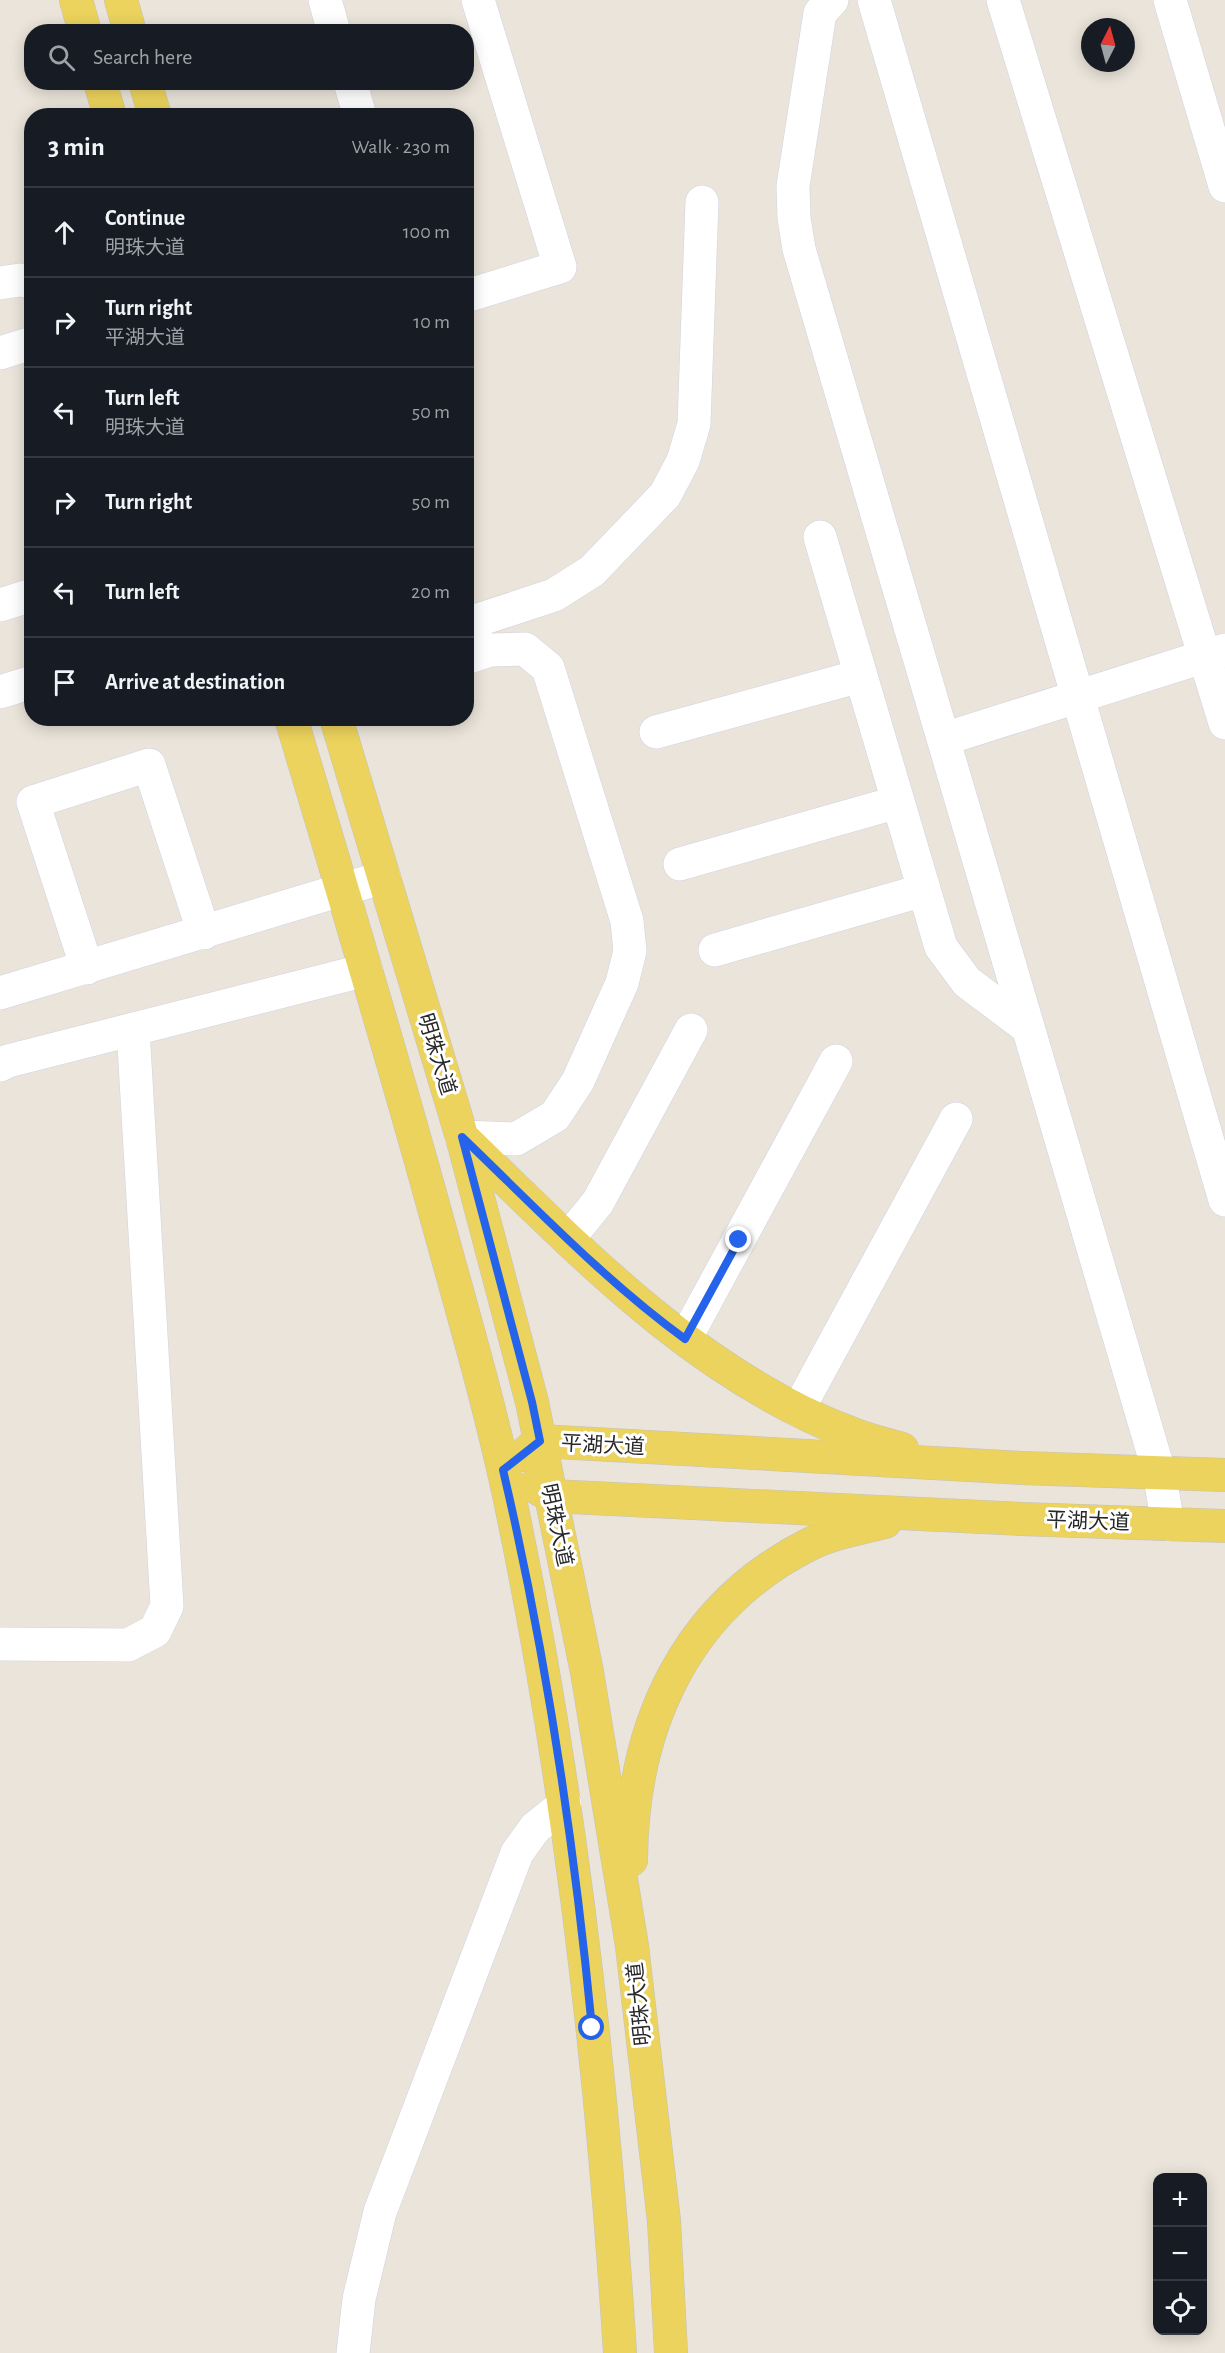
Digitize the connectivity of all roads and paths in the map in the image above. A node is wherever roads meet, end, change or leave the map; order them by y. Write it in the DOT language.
graph roads {
  1 [pos="75,0"];
  2 [pos="121,0"];
  3 [pos="325,0"];
  4 [pos="478,0"];
  5 [pos="832,0"];
  6 [pos="874,0"];
  7 [pos="1003,0"];
  8 [pos="1170,0"];
  9 [pos="82,24"];
  10 [pos="128,24"];
  11 [pos="332,24"];
  12 [pos="102,90"];
  13 [pos="147,90"];
  14 [pos="352,90"];
  15 [pos="108,108"];
  16 [pos="153,108"];
  17 [pos="358,108"];
  18 [pos="1225,186"];
  19 [pos="702,202"];
  20 [pos="24,281"];
  21 [pos="0,283"];
  22 [pos="474,294"];
  23 [pos="24,346"];
  24 [pos="0,353"];
  25 [pos="820,537"];
  26 [pos="24,598"];
  27 [pos="0,605"];
  28 [pos="474,621"];
  29 [pos="1215,653"];
  30 [pos="474,655"];
  31 [pos="860,676"];
  32 [pos="24,684"];
  33 [pos="0,692"];
  34 [pos="1078,697"];
  35 [pos="1225,723"];
  36 [pos="293,726"];
  37 [pos="338,726"];
  38 [pos="657,732"];
  39 [pos="944,740"];
  40 [pos="898,802"];
  41 [pos="680,864"];
  42 [pos="384,877"];
  43 [pos="924,890"];
  44 [pos="342,891"];
  45 [pos="204,933"];
  46 [pos="716,950"];
  47 [pos="87,968"];
  48 [pos="366,970"];
  49 [pos="0,993"];
  50 [pos="1028,1028"];
  51 [pos="133,1029"];
  52 [pos="691,1030"];
  53 [pos="836,1061"];
  54 [pos="0,1065"];
  55 [pos="956,1119"];
  56 [pos="462,1137"];
  57 [pos="1225,1200"];
  58 [pos="568,1239"];
  59 [pos="685,1339"];
  60 [pos="798,1410"];
  61 [pos="540,1441"];
  62 [pos="1023,1468"];
  63 [pos="503,1470"];
  64 [pos="1159,1473"];
  65 [pos="1225,1474"];
  66 [pos="551,1496"];
  67 [pos="1020,1519"];
  68 [pos="1168,1524"];
  69 [pos="1225,1526"];
  70 [pos="0,1644"];
  71 [pos="565,1804"];
  72 [pos="632,1946"];
  73 [pos="353,2353"];
  74 [pos="620,2353"];
  75 [pos="671,2353"];
  1 -- 9 [label="main road"];
  2 -- 10 [label="main road"];
  3 -- 11 [label="street"];
  4 -- 22 [label="street"];
  5 -- 39 [label="street"];
  6 -- 34 [label="street"];
  7 -- 29 [label="street"];
  8 -- 18 [label="street"];
  12 -- 15 [label="main road"];
  13 -- 16 [label="main road"];
  14 -- 17 [label="street"];
  19 -- 28 [label="street"];
  20 -- 21 [label="street"];
  23 -- 24 [label="street"];
  25 -- 31 [label="street"];
  26 -- 27 [label="street"];
  29 -- 34 [label="street"];
  29 -- 35 [label="street"];
  30 -- 56 [label="street"];
  31 -- 38 [label="street"];
  31 -- 40 [label="street"];
  32 -- 33 [label="street"];
  34 -- 39 [label="street"];
  34 -- 57 [label="street"];
  36 -- 44 [label="main road, 明珠大道"];
  37 -- 42 [label="main road, 明珠大道"];
  39 -- 50 [label="street"];
  40 -- 41 [label="street"];
  40 -- 43 [label="street"];
  42 -- 44 [label="street"];
  42 -- 56 [label="main road, 明珠大道"];
  43 -- 46 [label="street"];
  43 -- 50 [label="street"];
  44 -- 45 [label="street"];
  44 -- 48 [label="main road, 明珠大道"];
  45 -- 47 [label="street"];
  45 -- 47 [label="street"];
  47 -- 49 [label="street"];
  48 -- 51 [label="street"];
  48 -- 63 [label="main road, 明珠大道"];
  50 -- 64 [label="street"];
  51 -- 54 [label="street"];
  51 -- 70 [label="street"];
  52 -- 58 [label="street"];
  53 -- 59 [label="street"];
  55 -- 60 [label="street"];
  56 -- 58 [label="main road"];
  56 -- 61 [label="main road, 明珠大道"];
  58 -- 59 [label="main road"];
  59 -- 60 [label="main road"];
  60 -- 62 [label="main road"];
  61 -- 62 [label="main road, 平湖大道"];
  61 -- 63 [label="main road, 平湖大道"];
  61 -- 66 [label="main road, 明珠大道"];
  62 -- 64 [label="main road, 平湖大道"];
  63 -- 66 [label="main road, 平湖大道"];
  63 -- 71 [label="main road, 明珠大道"];
  64 -- 65 [label="main road, 平湖大道"];
  64 -- 68 [label="street"];
  66 -- 67 [label="main road, 平湖大道"];
  66 -- 72 [label="main road, 明珠大道"];
  67 -- 68 [label="main road, 平湖大道"];
  67 -- 72 [label="main road"];
  68 -- 69 [label="main road, 平湖大道"];
  71 -- 73 [label="street"];
  71 -- 74 [label="main road, 明珠大道"];
  72 -- 75 [label="main road, 明珠大道"];
}
